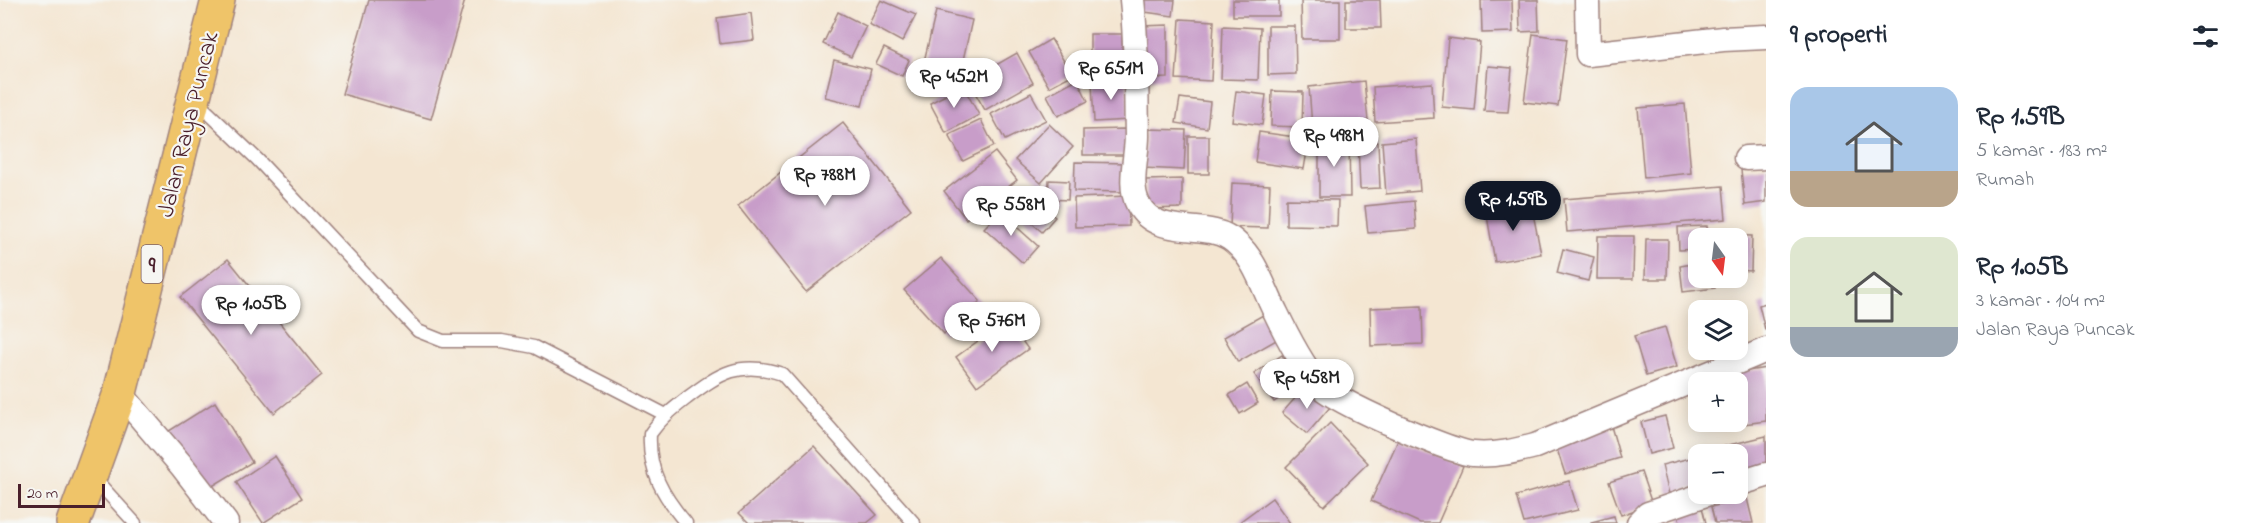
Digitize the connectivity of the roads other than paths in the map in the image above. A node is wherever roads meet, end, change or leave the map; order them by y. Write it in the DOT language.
graph roads {
  1 [pos="218,0"];
  2 [pos="1132,0"];
  3 [pos="1587,0"];
  4 [pos="1766,37"];
  5 [pos="194,98"];
  6 [pos="1766,350"];
  7 [pos="120,393"];
  8 [pos="666,415"];
  9 [pos="91,475"];
  10 [pos="1766,475"];
  11 [pos="1748,481"];
  12 [pos="1688,500"];
  13 [pos="73,523"];
  14 [pos="135,523"];
  15 [pos="226,523"];
  16 [pos="686,523"];
  17 [pos="914,523"];
  18 [pos="1639,523"];
  1 -- 5 [label="highway, Jalan Raya Puncak / 9"];
  2 -- 6 [label="street"];
  3 -- 4 [label="street"];
  5 -- 7 [label="highway, Jalan Raya Puncak / 9"];
  5 -- 8 [label="lane"];
  7 -- 9 [label="highway, Jalan Raya Puncak / 9"];
  7 -- 15 [label="street"];
  8 -- 16 [label="lane"];
  8 -- 17 [label="lane"];
  9 -- 13 [label="highway, Jalan Raya Puncak / 9"];
  9 -- 14 [label="lane"];
  10 -- 11 [label="street"];
  12 -- 18 [label="street"];
}
